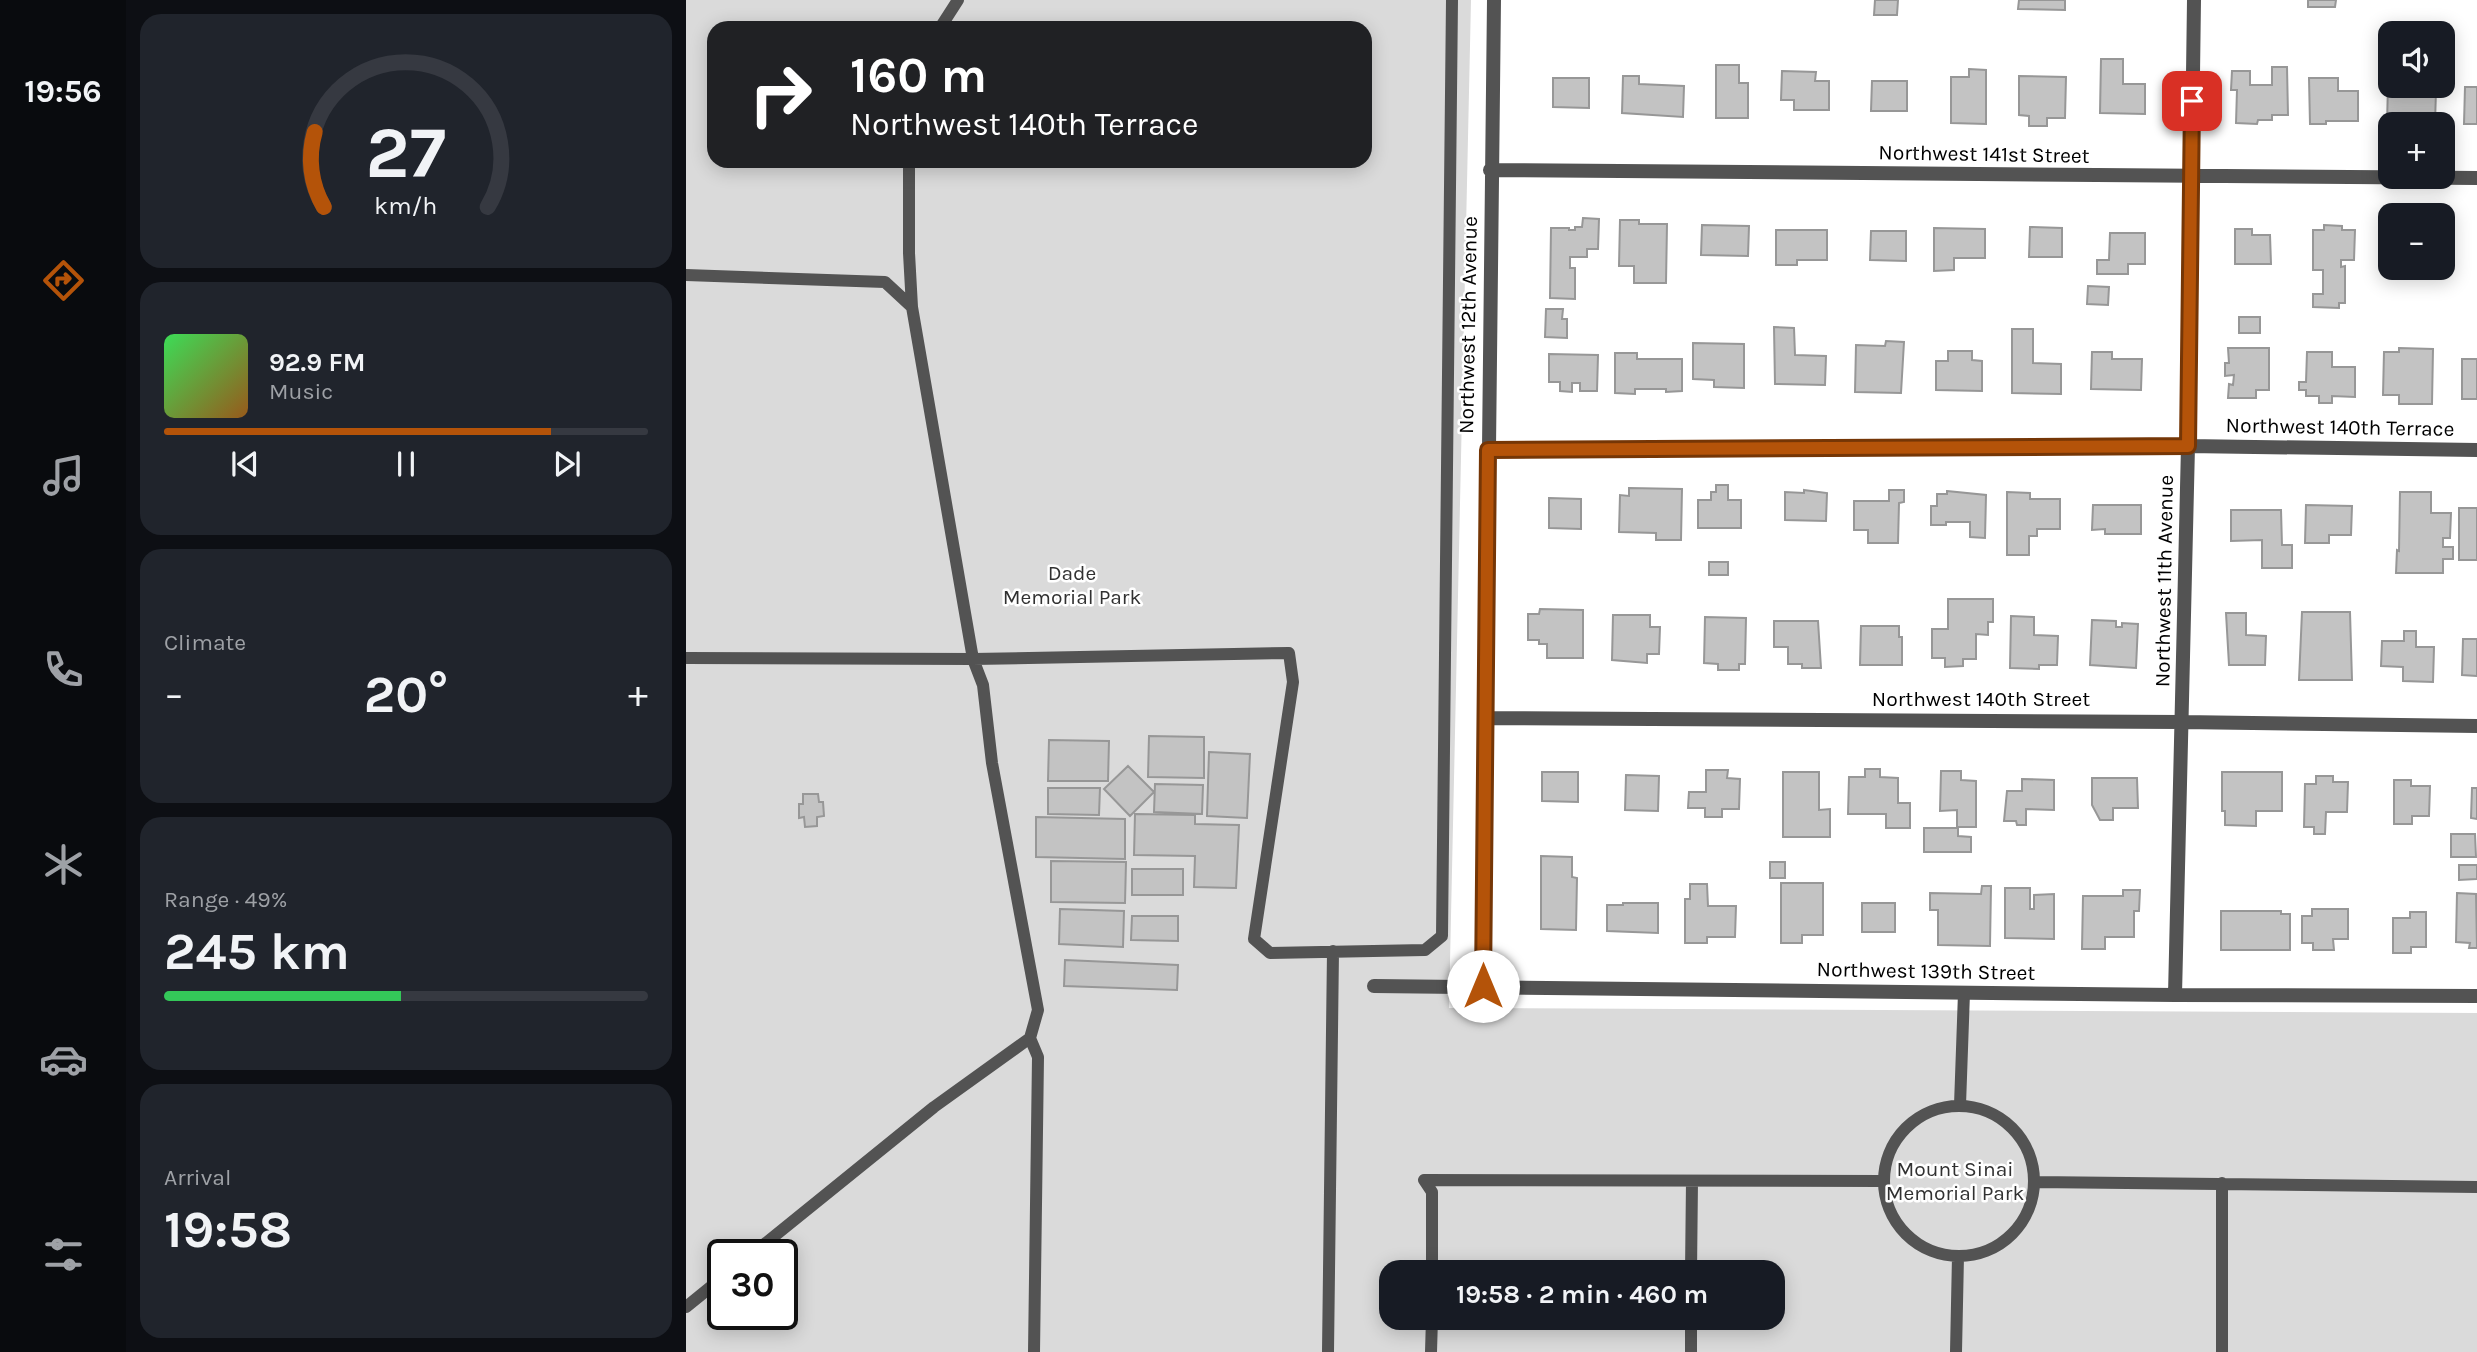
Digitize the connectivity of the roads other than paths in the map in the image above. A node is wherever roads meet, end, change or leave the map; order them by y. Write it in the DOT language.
graph roads {
  1 [pos="958,0"];
  2 [pos="1452,0"];
  3 [pos="1494,0"];
  4 [pos="2194,0"];
  5 [pos="944,21"];
  6 [pos="909,168"];
  7 [pos="1490,170"];
  8 [pos="2192,177"];
  9 [pos="2477,178"];
  10 [pos="686,275"];
  11 [pos="912,307"];
  12 [pos="2188,446"];
  13 [pos="1488,450"];
  14 [pos="2477,450"];
  15 [pos="686,659"];
  16 [pos="973,659"];
  17 [pos="1486,718"];
  18 [pos="2182,722"];
  19 [pos="2477,726"];
  20 [pos="1333,951"];
  21 [pos="1374,986"];
  22 [pos="1483,986"];
  23 [pos="1964,993"];
  24 [pos="2175,995"];
  25 [pos="2477,996"];
  26 [pos="1030,1038"];
  27 [pos="1959,1105"];
  28 [pos="1692,1181"];
  29 [pos="1883,1181"];
  30 [pos="2035,1182"];
  31 [pos="2222,1183"];
  32 [pos="2477,1187"];
  33 [pos="771,1239"];
  34 [pos="1958,1256"];
  35 [pos="1432,1260"];
  36 [pos="1691,1260"];
  37 [pos="707,1290"];
  38 [pos="686,1307"];
  39 [pos="1432,1330"];
  40 [pos="1691,1330"];
  41 [pos="1034,1352"];
  42 [pos="1328,1352"];
  43 [pos="1431,1352"];
  44 [pos="1691,1352"];
  45 [pos="1956,1352"];
  46 [pos="2221,1352"];
  1 -- 5 [label="lane"];
  2 -- 20 [label="lane"];
  3 -- 7 [label="street, Northwest 12th Avenue"];
  4 -- 8 [label="street, Northwest 11th Avenue"];
  6 -- 11 [label="lane"];
  7 -- 8 [label="street, Northwest 141st Street"];
  7 -- 13 [label="street, Northwest 12th Avenue"];
  8 -- 9 [label="street, Northwest 141st Street"];
  8 -- 12 [label="street, Northwest 11th Avenue"];
  10 -- 11 [label="lane"];
  11 -- 16 [label="lane"];
  12 -- 13 [label="street, Northwest 140th Terrace"];
  12 -- 14 [label="street, Northwest 140th Terrace"];
  12 -- 18 [label="street, Northwest 11th Avenue"];
  13 -- 17 [label="street, Northwest 12th Avenue"];
  15 -- 16 [label="lane"];
  16 -- 20 [label="lane"];
  16 -- 26 [label="lane"];
  17 -- 18 [label="street, Northwest 140th Street"];
  17 -- 22 [label="street, Northwest 12th Avenue"];
  18 -- 19 [label="street, Northwest 140th Street"];
  18 -- 24 [label="street, Northwest 11th Avenue"];
  20 -- 42 [label="lane"];
  21 -- 22 [label="street, Northwest 139th Street"];
  22 -- 23 [label="street, Northwest 139th Street"];
  23 -- 24 [label="street, Northwest 139th Street"];
  23 -- 27 [label="lane"];
  24 -- 25 [label="street, Northwest 139th Street"];
  26 -- 33 [label="lane"];
  26 -- 41 [label="lane"];
  27 -- 29 [label="lane"];
  27 -- 30 [label="lane"];
  28 -- 29 [label="lane"];
  28 -- 35 [label="lane"];
  28 -- 36 [label="lane"];
  29 -- 34 [label="lane"];
  30 -- 31 [label="lane"];
  30 -- 34 [label="lane"];
  31 -- 32 [label="lane"];
  31 -- 46 [label="lane"];
  34 -- 45 [label="lane"];
  37 -- 38 [label="lane"];
  39 -- 43 [label="lane"];
  40 -- 44 [label="lane"];
}
